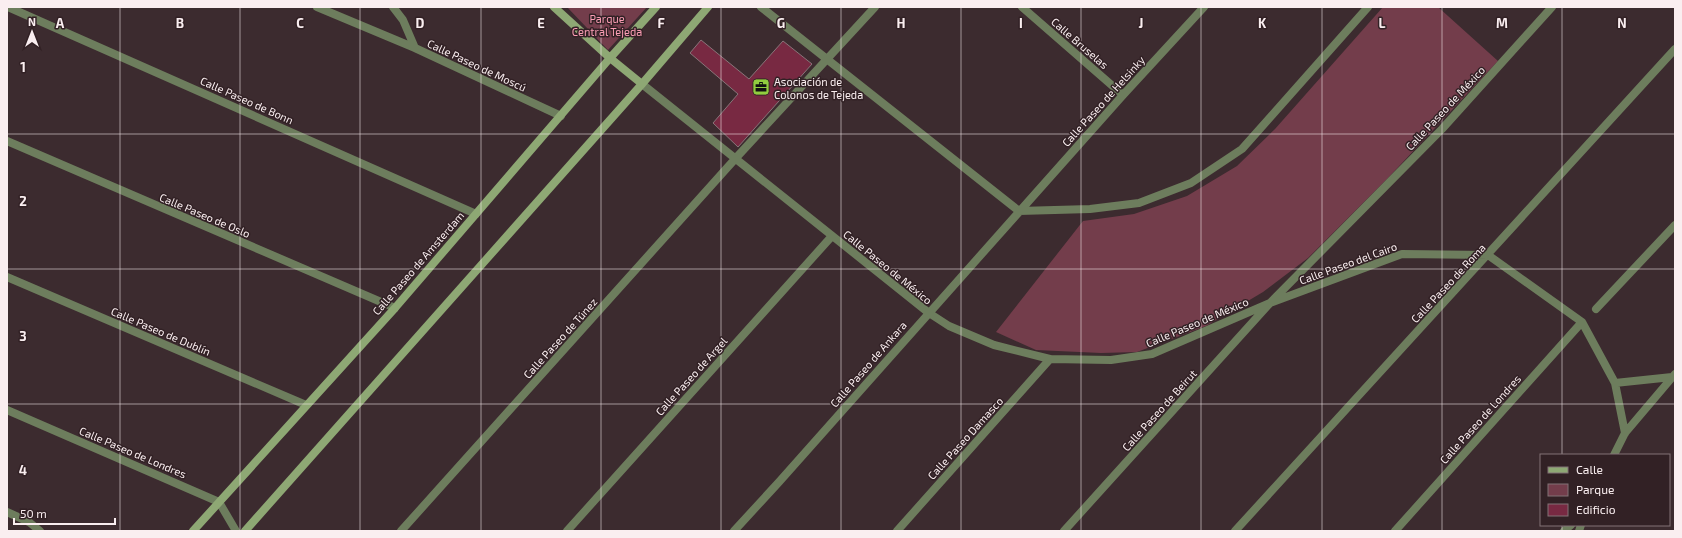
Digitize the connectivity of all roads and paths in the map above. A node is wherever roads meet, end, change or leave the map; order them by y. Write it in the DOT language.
graph roads {
  1 [pos="8,7"];
  2 [pos="317,7"];
  3 [pos="393,7"];
  4 [pos="554,7"];
  5 [pos="656,7"];
  6 [pos="708,7"];
  7 [pos="761,7"];
  8 [pos="875,7"];
  9 [pos="1022,7"];
  10 [pos="1036,7"];
  11 [pos="1204,7"];
  12 [pos="1368,7"];
  13 [pos="1552,7"];
  14 [pos="1030,14"];
  15 [pos="415,48"];
  16 [pos="1675,49"];
  17 [pos="610,58"];
  18 [pos="828,60"];
  19 [pos="642,84"];
  20 [pos="1123,95"];
  21 [pos="561,116"];
  22 [pos="7,141"];
  23 [pos="735,159"];
  24 [pos="1019,211"];
  25 [pos="476,214"];
  26 [pos="1675,225"];
  27 [pos="832,236"];
  28 [pos="1488,255"];
  29 [pos="7,277"];
  30 [pos="1270,303"];
  31 [pos="395,308"];
  32 [pos="1596,309"];
  33 [pos="929,313"];
  34 [pos="1582,322"];
  35 [pos="1050,359"];
  36 [pos="1674,376"];
  37 [pos="1615,383"];
  38 [pos="306,405"];
  39 [pos="7,410"];
  40 [pos="1625,432"];
  41 [pos="1614,454"];
  42 [pos="219,502"];
  43 [pos="7,512"];
  44 [pos="40,531"];
  45 [pos="193,531"];
  46 [pos="236,531"];
  47 [pos="245,531"];
  48 [pos="401,531"];
  49 [pos="567,531"];
  50 [pos="734,531"];
  51 [pos="897,531"];
  52 [pos="1064,531"];
  53 [pos="1235,531"];
  54 [pos="1395,531"];
  1 -- 25 [label="street, Calle Paseo de Bonn"];
  2 -- 15 [label="street, Calle Paseo de Moscú"];
  3 -- 15 [label="street"];
  4 -- 17 [label="main road, Calle Paseo de México"];
  5 -- 17 [label="main road, Calle Paseo de Amsterdam"];
  6 -- 19 [label="main road"];
  7 -- 18 [label="street"];
  8 -- 18 [label="street, Calle Paseo de Túnez"];
  9 -- 14 [label="street, Calle Bruselas"];
  10 -- 14 [label="street"];
  11 -- 20 [label="street, Calle Paseo de Helsinky"];
  12 -- 24 [label="street"];
  13 -- 30 [label="street, Calle Paseo de México"];
  14 -- 20 [label="street, Calle Bruselas"];
  15 -- 21 [label="street, Calle Paseo de Moscú"];
  16 -- 28 [label="street, Calle Paseo de Roma"];
  17 -- 19 [label="main road, Calle Paseo de México"];
  17 -- 21 [label="main road, Calle Paseo de Amsterdam"];
  18 -- 23 [label="street, Calle Paseo de Túnez"];
  18 -- 24 [label="street"];
  19 -- 23 [label="street, Calle Paseo de México"];
  19 -- 47 [label="main road"];
  20 -- 24 [label="street, Calle Paseo de Helsinky"];
  21 -- 25 [label="main road, Calle Paseo de Amsterdam"];
  22 -- 31 [label="street, Calle Paseo de Oslo"];
  23 -- 27 [label="street, Calle Paseo de México"];
  23 -- 48 [label="street, Calle Paseo de Túnez"];
  24 -- 33 [label="street, Calle Paseo de Ankara"];
  25 -- 31 [label="main road, Calle Paseo de Amsterdam"];
  26 -- 32 [label="street"];
  27 -- 33 [label="street, Calle Paseo de México"];
  27 -- 49 [label="street, Calle Paseo de Argel"];
  28 -- 30 [label="street, Calle Paseo del Cairo"];
  28 -- 34 [label="street"];
  28 -- 53 [label="street, Calle Paseo de Roma"];
  29 -- 38 [label="street, Calle Paseo de Dublín"];
  30 -- 35 [label="street, Calle Paseo de México"];
  30 -- 52 [label="street, Calle Paseo de Beirut"];
  31 -- 38 [label="main road, Calle Paseo de Amsterdam"];
  33 -- 35 [label="street, Calle Paseo de México"];
  33 -- 50 [label="street, Calle Paseo de Ankara"];
  34 -- 37 [label="street"];
  34 -- 54 [label="street, Calle Paseo de Londres"];
  35 -- 51 [label="street, Calle Paseo Damasco"];
  36 -- 37 [label="street"];
  36 -- 40 [label="street"];
  37 -- 40 [label="street"];
  38 -- 42 [label="main road, Calle Paseo de Amsterdam"];
  39 -- 42 [label="street, Calle Paseo de Londres"];
  40 -- 41 [label="street"];
  42 -- 45 [label="main road, Calle Paseo de Amsterdam"];
  42 -- 46 [label="street"];
  43 -- 44 [label="street"];
}
